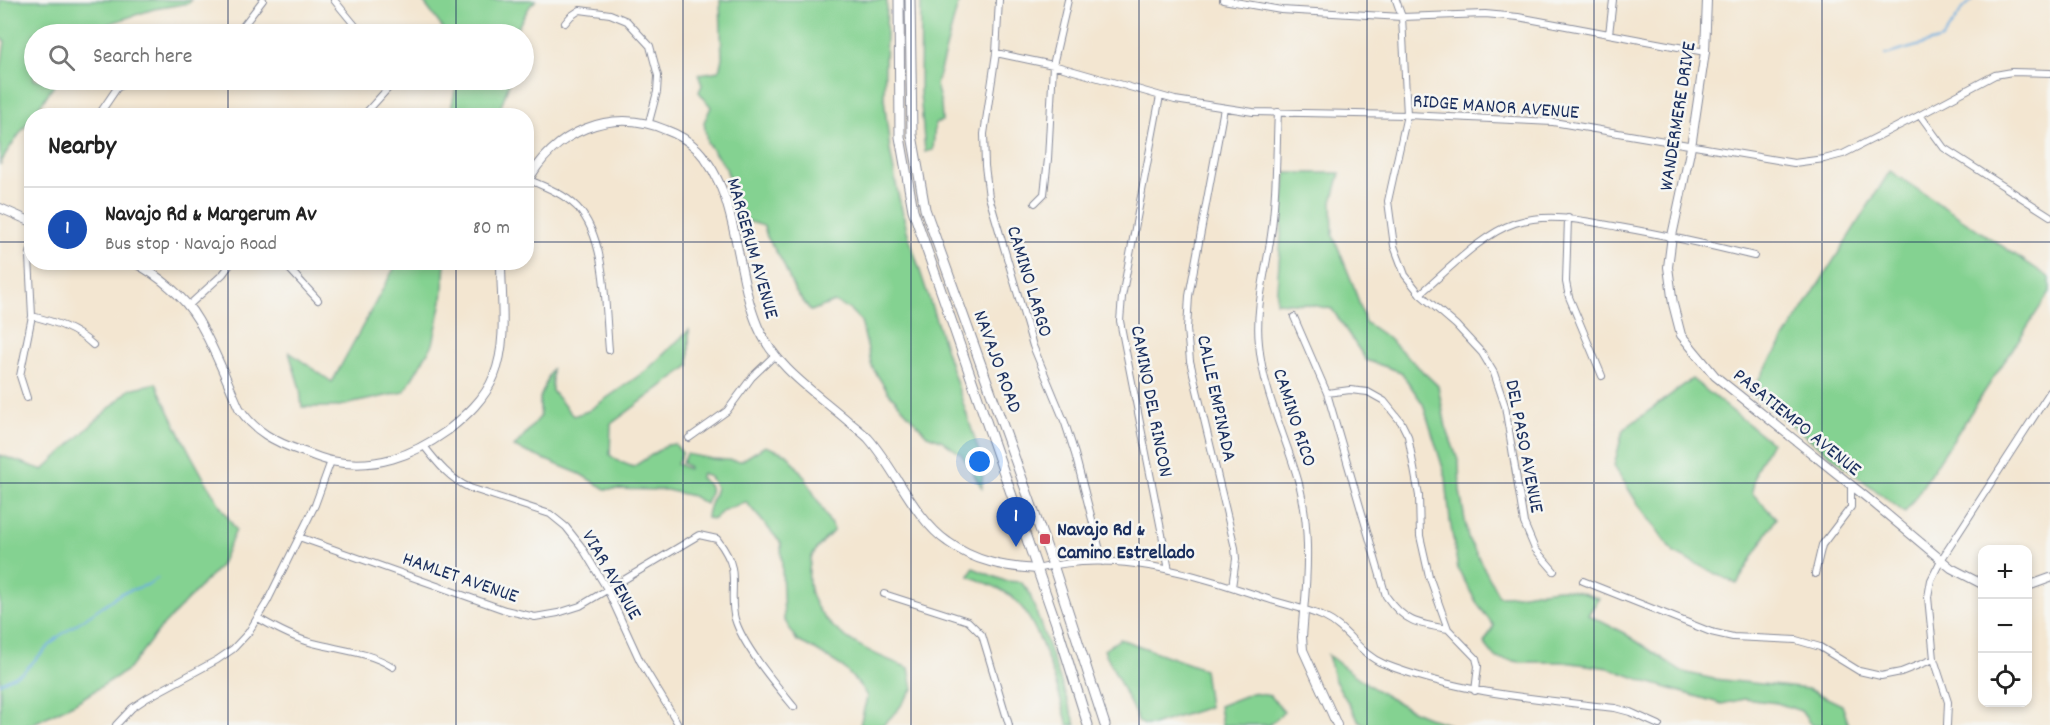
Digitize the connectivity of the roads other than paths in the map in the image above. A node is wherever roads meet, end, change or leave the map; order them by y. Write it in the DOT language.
graph roads {
  1 [pos="263,0"];
  2 [pos="334,0"];
  3 [pos="899,0"];
  4 [pos="910,0"];
  5 [pos="999,0"];
  6 [pos="1068,0"];
  7 [pos="1223,0"];
  8 [pos="1396,0"];
  9 [pos="1613,0"];
  10 [pos="1707,0"];
  11 [pos="1402,17"];
  12 [pos="565,23"];
  13 [pos="245,24"];
  14 [pos="354,24"];
  15 [pos="1609,34"];
  16 [pos="1705,52"];
  17 [pos="996,53"];
  18 [pos="1053,65"];
  19 [pos="2050,73"];
  20 [pos="116,90"];
  21 [pos="385,90"];
  22 [pos="1160,96"];
  23 [pos="103,108"];
  24 [pos="370,108"];
  25 [pos="1224,108"];
  26 [pos="1278,112"];
  27 [pos="1407,115"];
  28 [pos="1920,115"];
  29 [pos="649,122"];
  30 [pos="1691,147"];
  31 [pos="534,175"];
  32 [pos="534,185"];
  33 [pos="1035,203"];
  34 [pos="0,208"];
  35 [pos="2050,216"];
  36 [pos="24,218"];
  37 [pos="1568,218"];
  38 [pos="1672,236"];
  39 [pos="1754,255"];
  40 [pos="30,270"];
  41 [pos="148,270"];
  42 [pos="226,270"];
  43 [pos="290,270"];
  44 [pos="501,270"];
  45 [pos="1420,294"];
  46 [pos="318,300"];
  47 [pos="188,306"];
  48 [pos="32,316"];
  49 [pos="1294,318"];
  50 [pos="93,345"];
  51 [pos="609,350"];
  52 [pos="775,355"];
  53 [pos="1602,376"];
  54 [pos="2050,392"];
  55 [pos="1328,393"];
  56 [pos="27,398"];
  57 [pos="689,438"];
  58 [pos="424,447"];
  59 [pos="331,461"];
  60 [pos="1851,485"];
  61 [pos="299,537"];
  62 [pos="1941,560"];
  63 [pos="1102,562"];
  64 [pos="1053,565"];
  65 [pos="1037,569"];
  66 [pos="1169,570"];
  67 [pos="1554,571"];
  68 [pos="1815,574"];
  69 [pos="2050,578"];
  70 [pos="1583,581"];
  71 [pos="1978,582"];
  72 [pos="2032,585"];
  73 [pos="1232,587"];
  74 [pos="607,590"];
  75 [pos="884,594"];
  76 [pos="1304,612"];
  77 [pos="258,618"];
  78 [pos="1448,629"];
  79 [pos="1934,659"];
  80 [pos="1086,665"];
  81 [pos="393,667"];
  82 [pos="1071,671"];
  83 [pos="1475,691"];
  84 [pos="794,708"];
  85 [pos="677,722"];
  86 [pos="116,725"];
  87 [pos="1009,725"];
  88 [pos="1088,725"];
  89 [pos="1105,725"];
  90 [pos="1337,725"];
  91 [pos="1659,725"];
  92 [pos="1947,725"];
  1 -- 13 [label="street"];
  2 -- 14 [label="street"];
  3 -- 65 [label="main road, NAVAJO ROAD"];
  4 -- 64 [label="main road, NAVAJO ROAD"];
  5 -- 17 [label="street, CAMINO LARGO"];
  6 -- 18 [label="street"];
  7 -- 11 [label="street"];
  8 -- 11 [label="street, DEL PASO AVENUE"];
  9 -- 15 [label="street"];
  10 -- 16 [label="street, WANDERMERE DRIVE"];
  11 -- 15 [label="street"];
  11 -- 27 [label="street, DEL PASO AVENUE"];
  12 -- 29 [label="street"];
  15 -- 16 [label="street"];
  16 -- 30 [label="street, WANDERMERE DRIVE"];
  17 -- 18 [label="street, RIDGE MANOR AVENUE"];
  17 -- 63 [label="street, CAMINO LARGO"];
  18 -- 22 [label="street, RIDGE MANOR AVENUE"];
  18 -- 33 [label="street"];
  19 -- 28 [label="street, RIDGE MANOR AVENUE"];
  20 -- 23 [label="street"];
  21 -- 24 [label="street"];
  22 -- 25 [label="street, RIDGE MANOR AVENUE"];
  22 -- 66 [label="street, CAMINO DEL RINCON"];
  25 -- 26 [label="street, RIDGE MANOR AVENUE"];
  25 -- 73 [label="street, CALLE EMPINADA"];
  26 -- 27 [label="street, RIDGE MANOR AVENUE"];
  26 -- 76 [label="street, CAMINO RICO"];
  27 -- 30 [label="street, RIDGE MANOR AVENUE"];
  27 -- 45 [label="street, DEL PASO AVENUE"];
  28 -- 30 [label="street, RIDGE MANOR AVENUE"];
  28 -- 35 [label="street"];
  29 -- 31 [label="street, MARGERUM AVENUE"];
  29 -- 52 [label="street, MARGERUM AVENUE"];
  30 -- 38 [label="street, WANDERMERE DRIVE"];
  32 -- 51 [label="street"];
  34 -- 36 [label="street"];
  37 -- 38 [label="street"];
  37 -- 45 [label="street"];
  37 -- 53 [label="street"];
  38 -- 39 [label="street"];
  38 -- 60 [label="street, PASATIEMPO AVENUE"];
  40 -- 48 [label="street"];
  41 -- 47 [label="street"];
  42 -- 47 [label="street"];
  43 -- 46 [label="street"];
  44 -- 58 [label="street"];
  45 -- 67 [label="street, DEL PASO AVENUE"];
  47 -- 59 [label="street"];
  48 -- 50 [label="street"];
  48 -- 56 [label="street"];
  49 -- 55 [label="street"];
  52 -- 57 [label="street"];
  52 -- 65 [label="street, MARGERUM AVENUE"];
  54 -- 62 [label="street"];
  55 -- 78 [label="street"];
  55 -- 78 [label="street"];
  58 -- 59 [label="street"];
  58 -- 74 [label="street, VIAR AVENUE"];
  59 -- 61 [label="street"];
  60 -- 62 [label="street, PASATIEMPO AVENUE"];
  60 -- 68 [label="street"];
  61 -- 74 [label="street, HAMLET AVENUE"];
  61 -- 77 [label="street"];
  62 -- 71 [label="street, PASATIEMPO AVENUE"];
  62 -- 79 [label="street"];
  63 -- 64 [label="street"];
  63 -- 66 [label="street"];
  64 -- 65 [label="street"];
  64 -- 80 [label="main road, NAVAJO ROAD"];
  65 -- 82 [label="main road, NAVAJO ROAD"];
  66 -- 73 [label="street"];
  69 -- 72 [label="street"];
  70 -- 79 [label="street"];
  73 -- 76 [label="street"];
  74 -- 84 [label="street, HAMLET AVENUE"];
  74 -- 85 [label="street, VIAR AVENUE"];
  75 -- 87 [label="street"];
  76 -- 83 [label="street"];
  76 -- 90 [label="street, CAMINO RICO"];
  77 -- 81 [label="street"];
  77 -- 86 [label="street"];
  78 -- 83 [label="street"];
  79 -- 92 [label="street"];
  80 -- 82 [label="main road"];
  80 -- 89 [label="main road, NAVAJO ROAD"];
  82 -- 88 [label="main road, NAVAJO ROAD"];
  83 -- 91 [label="street"];
}
